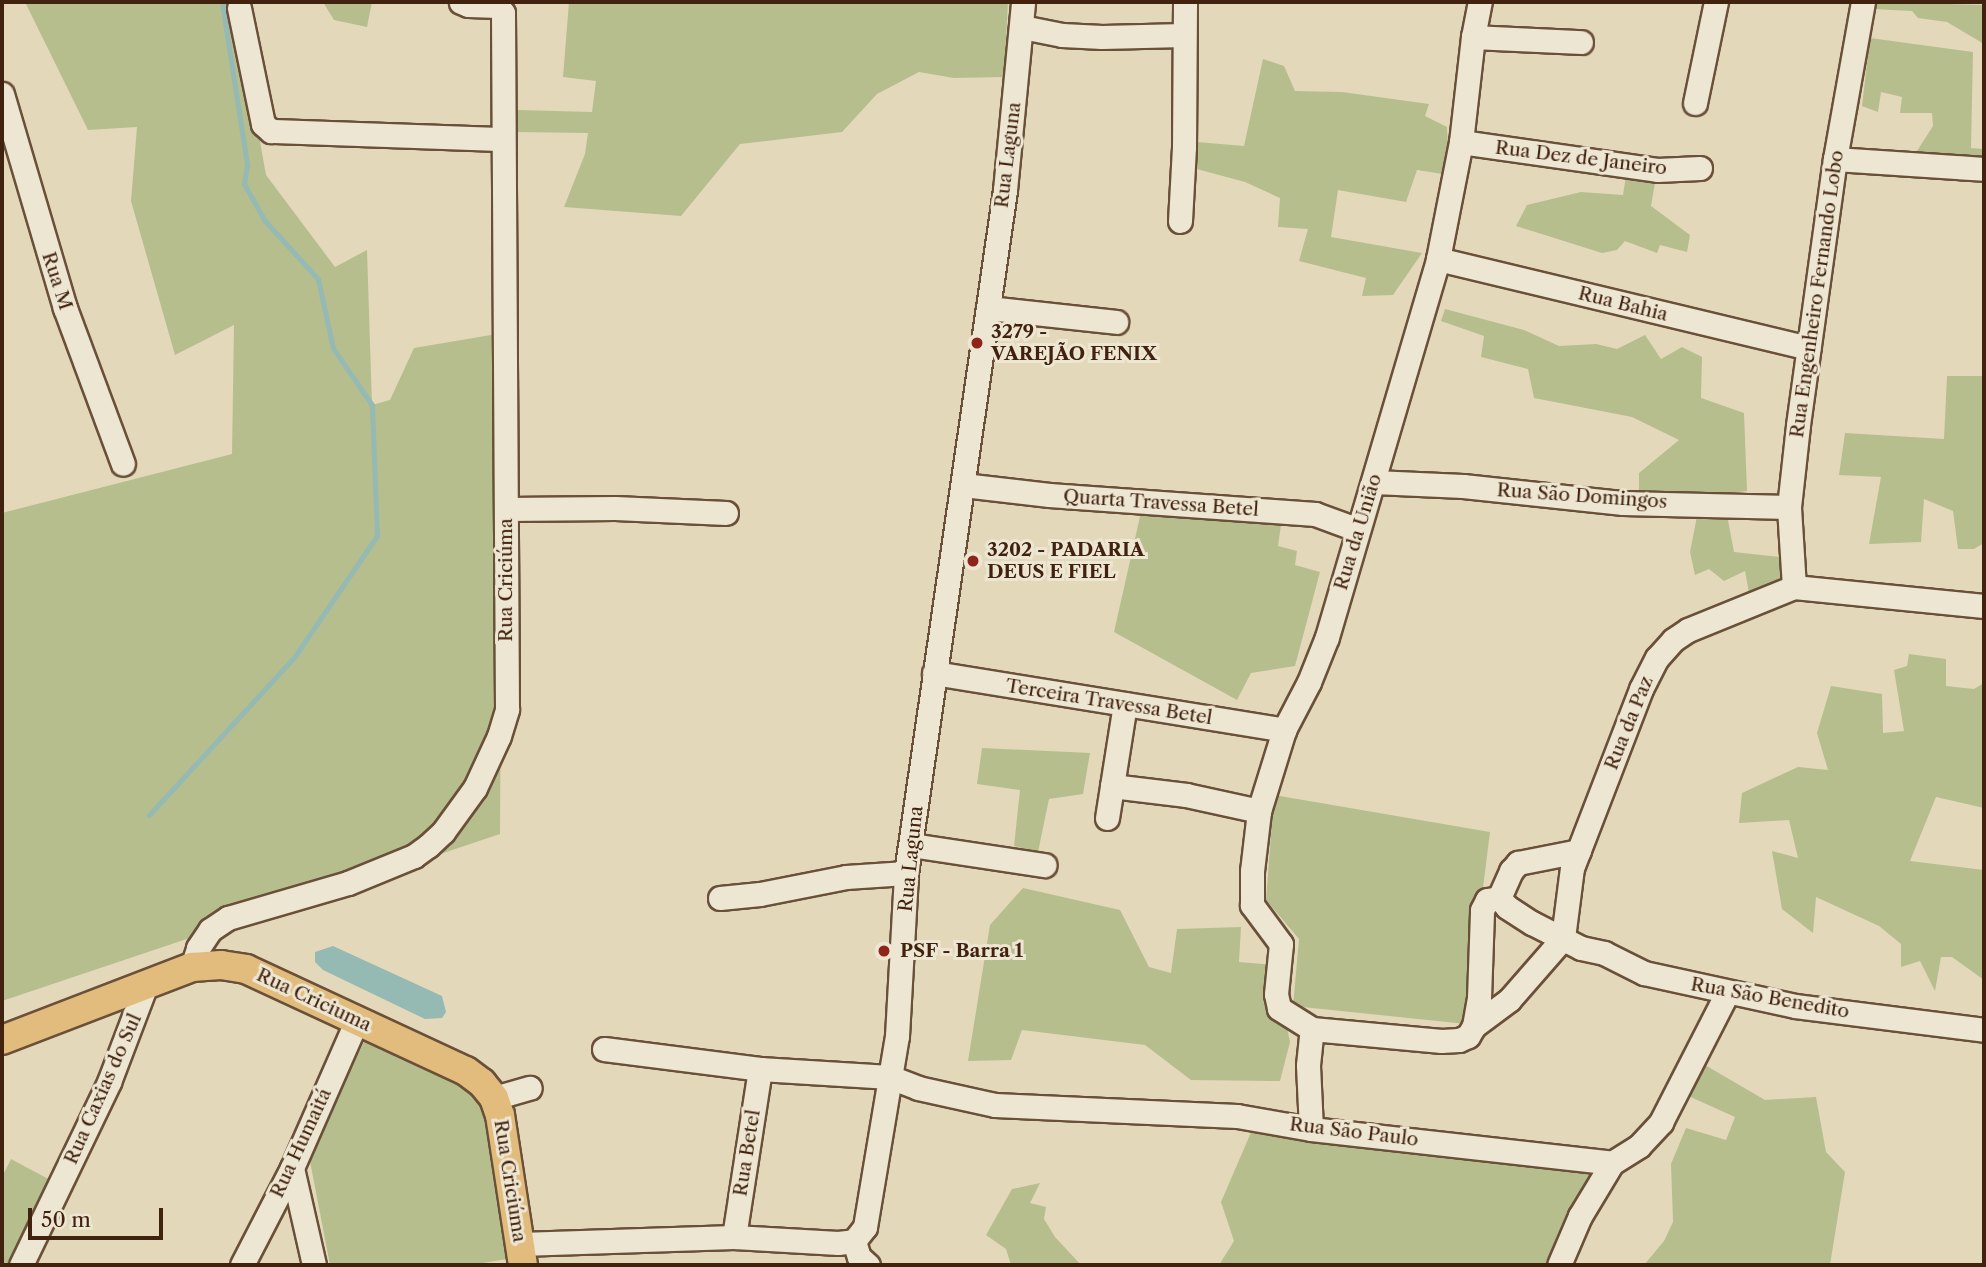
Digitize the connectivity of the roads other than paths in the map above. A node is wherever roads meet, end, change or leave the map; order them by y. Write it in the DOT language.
graph roads {
  1 [pos="461,2"];
  2 [pos="1023,2"];
  3 [pos="1185,2"];
  4 [pos="1480,2"];
  5 [pos="1716,2"];
  6 [pos="1863,2"];
  7 [pos="239,8"];
  8 [pos="1022,27"];
  9 [pos="1184,34"];
  10 [pos="1473,37"];
  11 [pos="1581,42"];
  12 [pos="2,94"];
  13 [pos="1695,103"];
  14 [pos="502,139"];
  15 [pos="1461,142"];
  16 [pos="1835,159"];
  17 [pos="1700,168"];
  18 [pos="1984,169"];
  19 [pos="1180,221"];
  20 [pos="1438,258"];
  21 [pos="988,308"];
  22 [pos="1116,322"];
  23 [pos="1808,348"];
  24 [pos="123,464"];
  25 [pos="1374,482"];
  26 [pos="963,485"];
  27 [pos="1789,508"];
  28 [pos="506,509"];
  29 [pos="726,513"];
  30 [pos="1356,529"];
  31 [pos="1794,587"];
  32 [pos="1984,606"];
  33 [pos="934,673"];
  34 [pos="1125,705"];
  35 [pos="1284,730"];
  36 [pos="1112,786"];
  37 [pos="1259,811"];
  38 [pos="1107,818"];
  39 [pos="912,845"];
  40 [pos="1580,851"];
  41 [pos="1045,865"];
  42 [pos="906,873"];
  43 [pos="720,898"];
  44 [pos="1499,898"];
  45 [pos="1563,938"];
  46 [pos="192,967"];
  47 [pos="145,987"];
  48 [pos="1727,993"];
  49 [pos="357,1020"];
  50 [pos="1474,1026"];
  51 [pos="1312,1029"];
  52 [pos="1984,1030"];
  53 [pos="2,1040"];
  54 [pos="604,1049"];
  55 [pos="761,1069"];
  56 [pos="890,1077"];
  57 [pos="530,1088"];
  58 [pos="494,1098"];
  59 [pos="1311,1129"];
  60 [pos="1612,1163"];
  61 [pos="292,1168"];
  62 [pos="734,1237"];
  63 [pos="854,1241"];
  64 [pos="522,1255"];
  65 [pos="21,1265"];
  66 [pos="242,1265"];
  67 [pos="314,1265"];
  68 [pos="868,1265"];
  69 [pos="1559,1265"];
  1 -- 14 [label="street, Rua Criciúma"];
  2 -- 8 [label="street, Rua Laguna"];
  3 -- 9 [label="street"];
  4 -- 10 [label="street, Rua da União"];
  5 -- 13 [label="street"];
  6 -- 16 [label="street, Rua Engenheiro Fernando Lobo"];
  7 -- 14 [label="street"];
  8 -- 9 [label="street"];
  8 -- 21 [label="street, Rua Laguna"];
  9 -- 19 [label="street"];
  10 -- 11 [label="street"];
  10 -- 15 [label="street, Rua da União"];
  12 -- 24 [label="street, Rua M"];
  14 -- 28 [label="street, Rua Criciúma"];
  15 -- 17 [label="street, Rua Dez de Janeiro"];
  15 -- 20 [label="street, Rua da União"];
  16 -- 18 [label="street"];
  16 -- 23 [label="street, Rua Engenheiro Fernando Lobo"];
  20 -- 23 [label="street, Rua Bahia"];
  20 -- 25 [label="street, Rua da União"];
  21 -- 22 [label="street"];
  21 -- 26 [label="street, Rua Laguna"];
  23 -- 27 [label="street, Rua Engenheiro Fernando Lobo"];
  25 -- 27 [label="street, Rua São Domingos"];
  25 -- 30 [label="street, Rua da União"];
  26 -- 30 [label="street, Quarta Travessa Betel"];
  26 -- 33 [label="street, Rua Laguna"];
  27 -- 31 [label="street, Rua Engenheiro Fernando Lobo"];
  28 -- 29 [label="street"];
  28 -- 46 [label="street, Rua Criciúma"];
  30 -- 35 [label="street, Rua da União"];
  31 -- 32 [label="street"];
  31 -- 40 [label="street, Rua da Paz"];
  33 -- 34 [label="street, Terceira Travessa Betel"];
  33 -- 39 [label="street, Rua Laguna"];
  34 -- 35 [label="street, Terceira Travessa Betel"];
  34 -- 36 [label="street"];
  35 -- 37 [label="street, Rua da União"];
  36 -- 37 [label="street"];
  36 -- 38 [label="street"];
  37 -- 51 [label="street, Rua da União"];
  39 -- 41 [label="street"];
  39 -- 42 [label="street, Rua Laguna"];
  40 -- 44 [label="street"];
  40 -- 45 [label="street, Rua da Paz"];
  42 -- 43 [label="street"];
  42 -- 56 [label="street, Rua Laguna"];
  44 -- 45 [label="street, Rua São Benedito"];
  44 -- 50 [label="street"];
  45 -- 48 [label="street, Rua São Benedito"];
  45 -- 50 [label="street"];
  46 -- 47 [label="main road, Rua Criciuma"];
  46 -- 49 [label="main road, Rua Criciuma"];
  47 -- 53 [label="main road, Rua Criciuma"];
  47 -- 65 [label="street, Rua Caxias do Sul"];
  48 -- 52 [label="street, Rua São Benedito"];
  48 -- 60 [label="street"];
  49 -- 58 [label="main road, Rua Criciuma"];
  49 -- 61 [label="street, Rua Humaitá"];
  50 -- 51 [label="street, Rua da União"];
  51 -- 59 [label="street"];
  54 -- 55 [label="street"];
  55 -- 56 [label="street"];
  55 -- 62 [label="street, Rua Betel"];
  56 -- 59 [label="street, Rua São Paulo"];
  56 -- 63 [label="street, Rua Laguna"];
  57 -- 58 [label="street"];
  58 -- 64 [label="main road, Rua Criciúma"];
  59 -- 60 [label="street, Rua São Paulo"];
  60 -- 69 [label="street"];
  61 -- 66 [label="street, Rua Humaitá"];
  61 -- 67 [label="street"];
  62 -- 63 [label="street"];
  62 -- 64 [label="street"];
  63 -- 68 [label="street"];
}
